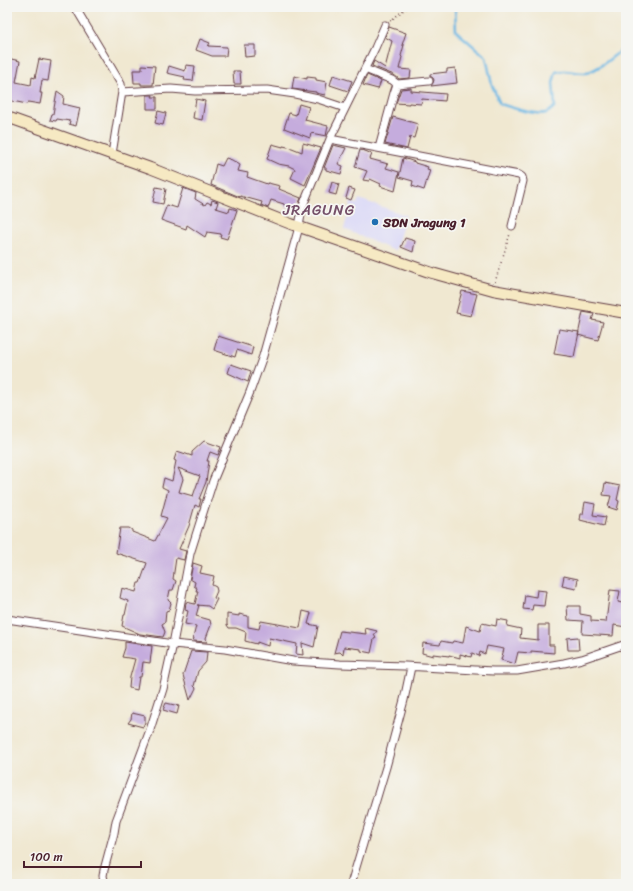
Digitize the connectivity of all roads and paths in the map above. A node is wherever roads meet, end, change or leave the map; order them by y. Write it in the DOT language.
graph roads {
  1 [pos="75,7"];
  2 [pos="410,7"];
  3 [pos="385,25"];
  4 [pos="364,69"];
  5 [pos="429,81"];
  6 [pos="397,84"];
  7 [pos="122,92"];
  8 [pos="345,108"];
  9 [pos="7,116"];
  10 [pos="330,139"];
  11 [pos="379,148"];
  12 [pos="112,154"];
  13 [pos="512,226"];
  14 [pos="299,227"];
  15 [pos="493,290"];
  16 [pos="626,313"];
  17 [pos="7,619"];
  18 [pos="173,644"];
  19 [pos="626,644"];
  20 [pos="410,667"];
  21 [pos="105,884"];
  22 [pos="350,884"];
  1 -- 7 [label="street"];
  2 -- 3 [label="path"];
  3 -- 4 [label="street"];
  4 -- 6 [label="street"];
  4 -- 8 [label="street"];
  5 -- 6 [label="street"];
  6 -- 11 [label="street"];
  7 -- 8 [label="street"];
  7 -- 12 [label="street"];
  8 -- 10 [label="street"];
  9 -- 12 [label="main road"];
  10 -- 11 [label="street"];
  10 -- 14 [label="street"];
  11 -- 13 [label="street"];
  12 -- 14 [label="main road"];
  13 -- 15 [label="path"];
  14 -- 15 [label="main road"];
  14 -- 18 [label="street"];
  15 -- 16 [label="main road"];
  17 -- 18 [label="street"];
  18 -- 20 [label="street"];
  18 -- 21 [label="street"];
  19 -- 20 [label="street"];
  20 -- 22 [label="street"];
}
